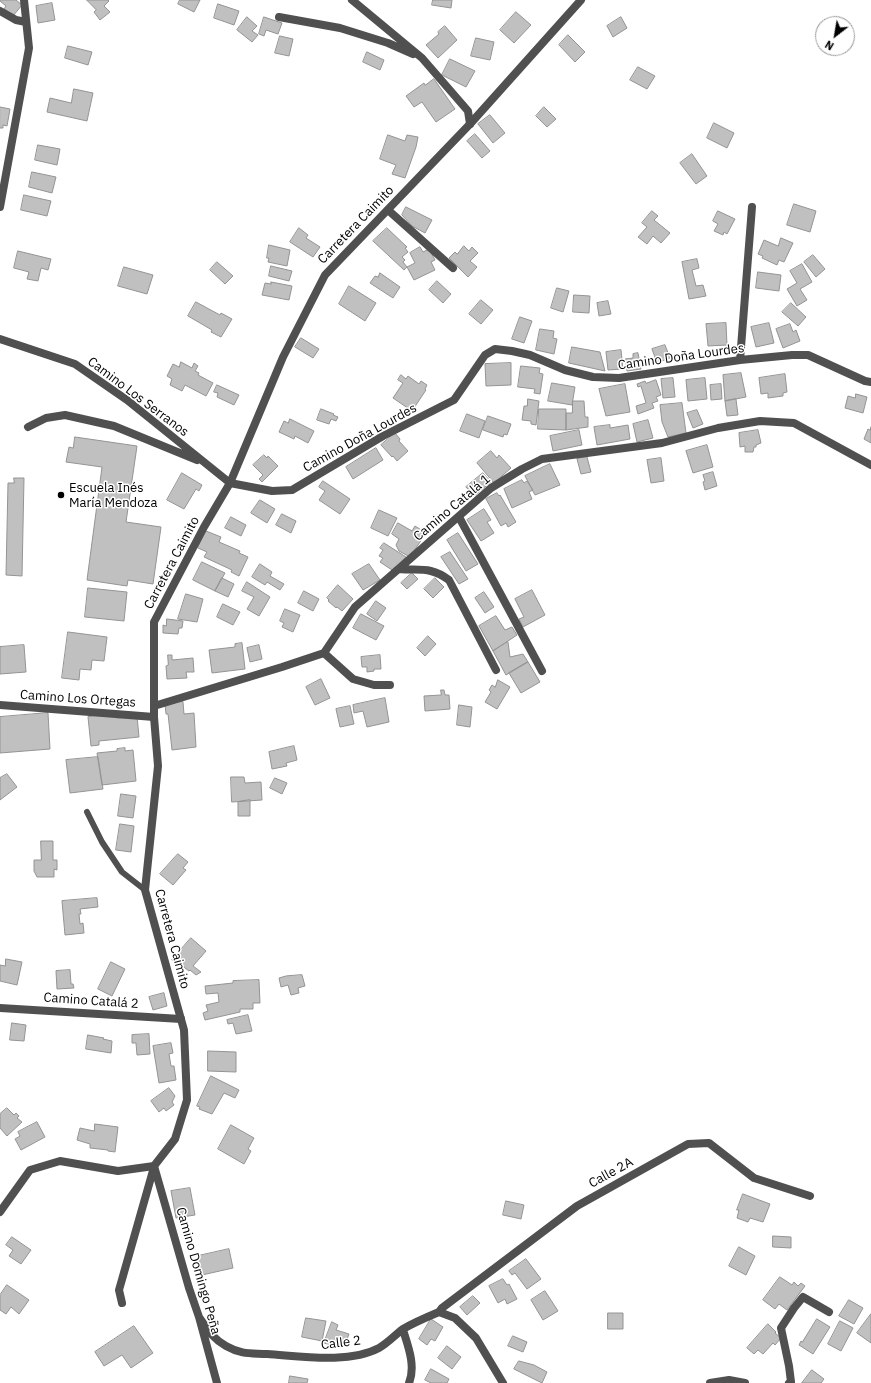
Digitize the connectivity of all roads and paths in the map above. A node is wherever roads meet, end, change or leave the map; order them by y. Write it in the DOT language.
graph roads {
  1 [pos="24,0"];
  2 [pos="352,0"];
  3 [pos="581,0"];
  4 [pos="0,11"];
  5 [pos="279,17"];
  6 [pos="26,22"];
  7 [pos="422,58"];
  8 [pos="470,124"];
  9 [pos="0,207"];
  10 [pos="752,207"];
  11 [pos="388,210"];
  12 [pos="452,268"];
  13 [pos="0,339"];
  14 [pos="740,360"];
  15 [pos="871,382"];
  16 [pos="28,427"];
  17 [pos="205,463"];
  18 [pos="871,465"];
  19 [pos="230,482"];
  20 [pos="459,517"];
  21 [pos="399,569"];
  22 [pos="324,653"];
  23 [pos="496,670"];
  24 [pos="542,671"];
  25 [pos="390,685"];
  26 [pos="0,705"];
  27 [pos="154,706"];
  28 [pos="154,717"];
  29 [pos="87,812"];
  30 [pos="145,890"];
  31 [pos="0,1008"];
  32 [pos="181,1019"];
  33 [pos="154,1166"];
  34 [pos="810,1196"];
  35 [pos="0,1212"];
  36 [pos="122,1303"];
  37 [pos="439,1312"];
  38 [pos="829,1312"];
  39 [pos="199,1317"];
  40 [pos="402,1330"];
  41 [pos="217,1383"];
  42 [pos="409,1383"];
  43 [pos="502,1383"];
  44 [pos="710,1383"];
  45 [pos="746,1383"];
  46 [pos="790,1383"];
  1 -- 6 [label="street"];
  2 -- 7 [label="street"];
  3 -- 8 [label="street, Carretera Caimito"];
  4 -- 6 [label="street"];
  5 -- 7 [label="street"];
  6 -- 9 [label="street"];
  7 -- 8 [label="street"];
  8 -- 11 [label="street, Carretera Caimito"];
  10 -- 14 [label="street"];
  11 -- 12 [label="street"];
  11 -- 19 [label="street, Carretera Caimito"];
  13 -- 17 [label="street, Camino Los Serranos"];
  14 -- 15 [label="street, Camino Doña Lourdes"];
  14 -- 19 [label="street, Camino Doña Lourdes"];
  16 -- 17 [label="street"];
  17 -- 19 [label="street, Camino Los Serranos"];
  18 -- 20 [label="street, Camino Catalá 1"];
  19 -- 27 [label="street, Carretera Caimito"];
  20 -- 21 [label="street, Camino Catalá 1"];
  20 -- 24 [label="street"];
  21 -- 22 [label="street, Camino Catalá 1"];
  21 -- 23 [label="street"];
  22 -- 25 [label="street"];
  22 -- 27 [label="street"];
  26 -- 28 [label="street, Camino Los Ortegas"];
  27 -- 28 [label="street, Carretera Caimito"];
  28 -- 30 [label="street, Carretera Caimito"];
  29 -- 30 [label="lane"];
  30 -- 32 [label="street, Carretera Caimito"];
  31 -- 32 [label="street, Camino Catalá 2"];
  32 -- 33 [label="street, Carretera Caimito"];
  33 -- 35 [label="street"];
  33 -- 36 [label="street"];
  33 -- 39 [label="street, Camino Domingo Peña"];
  34 -- 37 [label="street, Calle 2A"];
  37 -- 40 [label="street, Calle 2"];
  37 -- 43 [label="street"];
  38 -- 46 [label="street"];
  39 -- 40 [label="street, Calle 2"];
  39 -- 41 [label="street, Camino Domingo Peña"];
  40 -- 42 [label="street"];
  44 -- 45 [label="street"];
}
